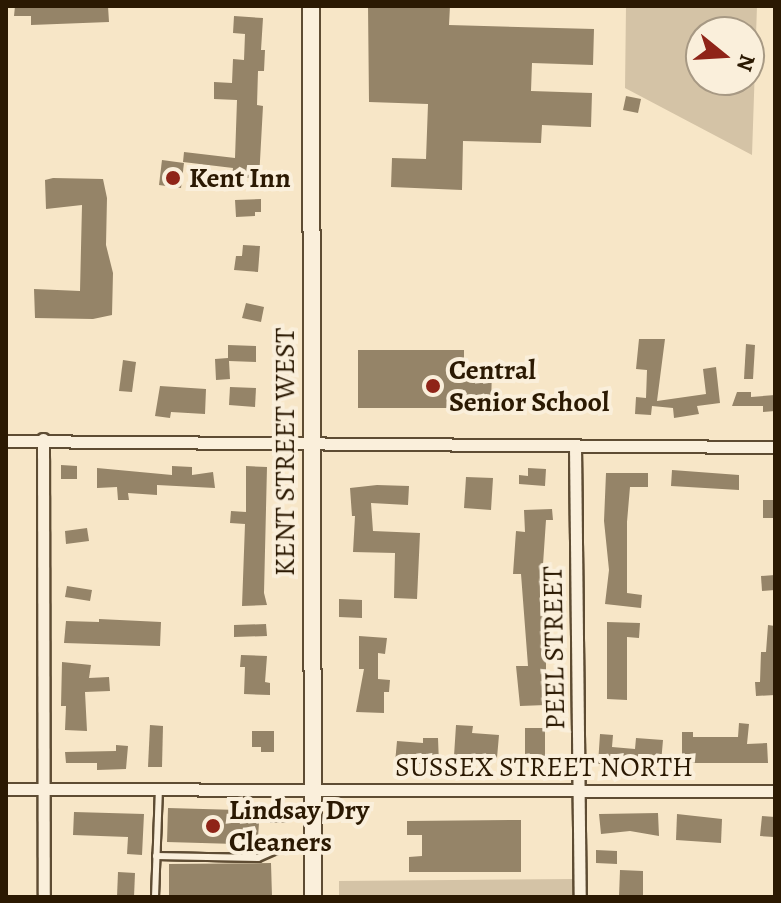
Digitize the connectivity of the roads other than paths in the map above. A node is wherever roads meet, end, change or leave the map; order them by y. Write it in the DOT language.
graph roads {
  1 [pos="311,6"];
  2 [pos="43,439"];
  3 [pos="6,441"];
  4 [pos="310,446"];
  5 [pos="575,446"];
  6 [pos="775,447"];
  7 [pos="6,789"];
  8 [pos="44,789"];
  9 [pos="159,790"];
  10 [pos="580,791"];
  11 [pos="775,791"];
  12 [pos="313,792"];
  13 [pos="313,844"];
  14 [pos="156,856"];
  15 [pos="44,897"];
  16 [pos="155,897"];
  17 [pos="313,897"];
  18 [pos="580,897"];
  1 -- 4 [label="main road, KENT STREET WEST"];
  2 -- 3 [label="street"];
  2 -- 4 [label="street"];
  2 -- 8 [label="street"];
  4 -- 5 [label="street"];
  4 -- 12 [label="main road, KENT STREET WEST"];
  5 -- 6 [label="street"];
  5 -- 10 [label="street, PEEL STREET"];
  7 -- 8 [label="street, SUSSEX STREET NORTH"];
  8 -- 9 [label="street, SUSSEX STREET NORTH"];
  8 -- 15 [label="street"];
  9 -- 12 [label="street, SUSSEX STREET NORTH"];
  9 -- 14 [label="lane"];
  10 -- 11 [label="street, SUSSEX STREET NORTH"];
  10 -- 12 [label="street, SUSSEX STREET NORTH"];
  10 -- 18 [label="street, PEEL STREET"];
  12 -- 13 [label="main road, KENT STREET WEST"];
  13 -- 14 [label="lane"];
  13 -- 17 [label="main road, KENT STREET WEST"];
  14 -- 16 [label="lane"];
}
